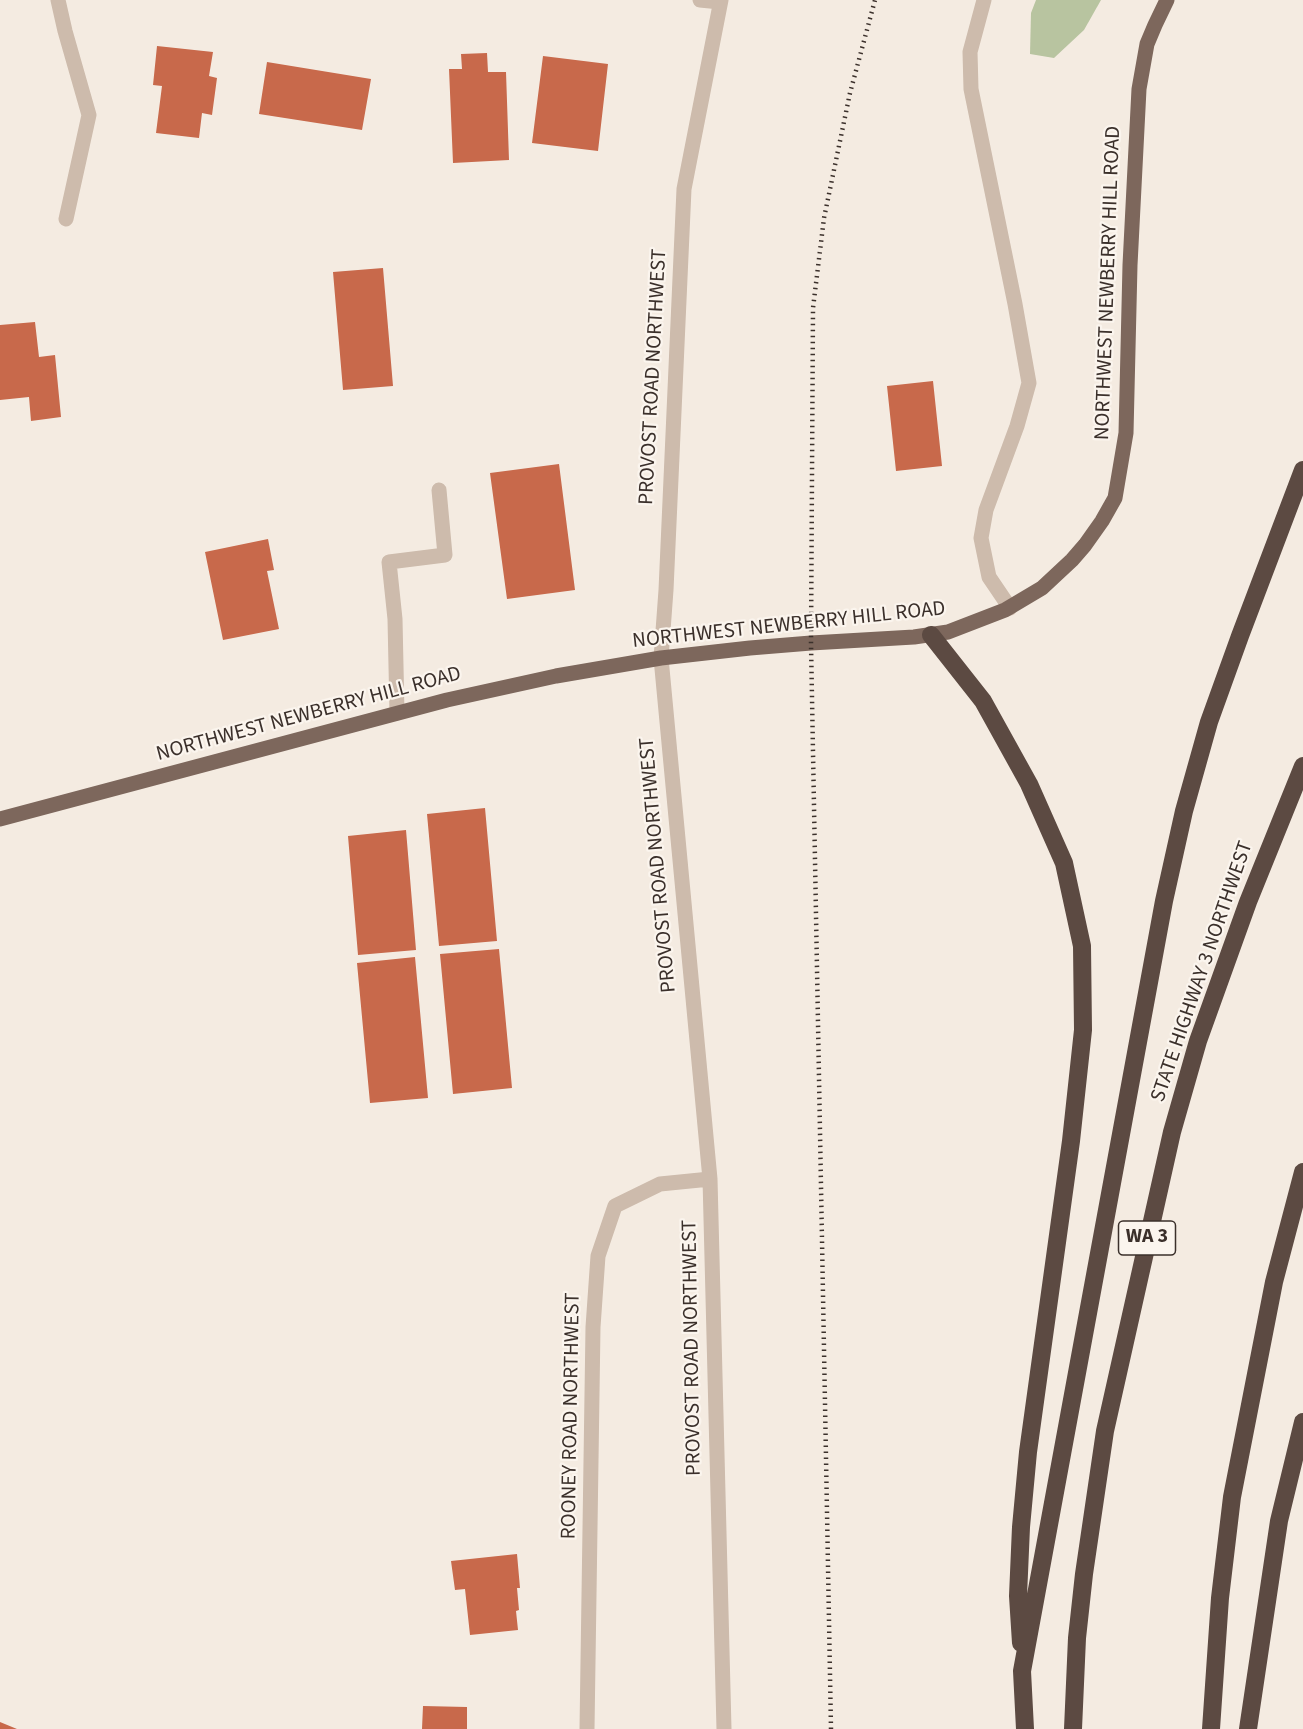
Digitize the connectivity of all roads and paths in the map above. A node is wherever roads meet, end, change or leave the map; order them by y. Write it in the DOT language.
graph roads {
  1 [pos="58,0"];
  2 [pos="700,0"];
  3 [pos="984,0"];
  4 [pos="1167,0"];
  5 [pos="721,1"];
  6 [pos="66,219"];
  7 [pos="1303,470"];
  8 [pos="439,490"];
  9 [pos="1010,608"];
  10 [pos="932,635"];
  11 [pos="661,658"];
  12 [pos="397,713"];
  13 [pos="1303,766"];
  14 [pos="0,819"];
  15 [pos="1303,1172"];
  16 [pos="710,1179"];
  17 [pos="1303,1422"];
  18 [pos="1022,1671"];
  19 [pos="587,1729"];
  20 [pos="724,1729"];
  21 [pos="1025,1729"];
  22 [pos="1073,1729"];
  23 [pos="1211,1729"];
  24 [pos="1248,1729"];
  1 -- 6 [label="street"];
  2 -- 5 [label="street"];
  3 -- 9 [label="street"];
  4 -- 9 [label="main road, NORTHWEST NEWBERRY HILL ROAD"];
  5 -- 11 [label="street, PROVOST ROAD NORTHWEST"];
  7 -- 18 [label="highway"];
  8 -- 12 [label="street"];
  9 -- 10 [label="main road, NORTHWEST NEWBERRY HILL ROAD"];
  10 -- 11 [label="main road, NORTHWEST NEWBERRY HILL ROAD"];
  10 -- 18 [label="highway"];
  11 -- 12 [label="main road, NORTHWEST NEWBERRY HILL ROAD"];
  11 -- 16 [label="street, PROVOST ROAD NORTHWEST"];
  12 -- 14 [label="main road, NORTHWEST NEWBERRY HILL ROAD"];
  13 -- 22 [label="highway, STATE HIGHWAY 3 NORTHWEST / WA 3"];
  15 -- 23 [label="highway"];
  16 -- 19 [label="street, ROONEY ROAD NORTHWEST"];
  16 -- 20 [label="street, PROVOST ROAD NORTHWEST"];
  17 -- 24 [label="highway"];
  18 -- 21 [label="highway"];
}
